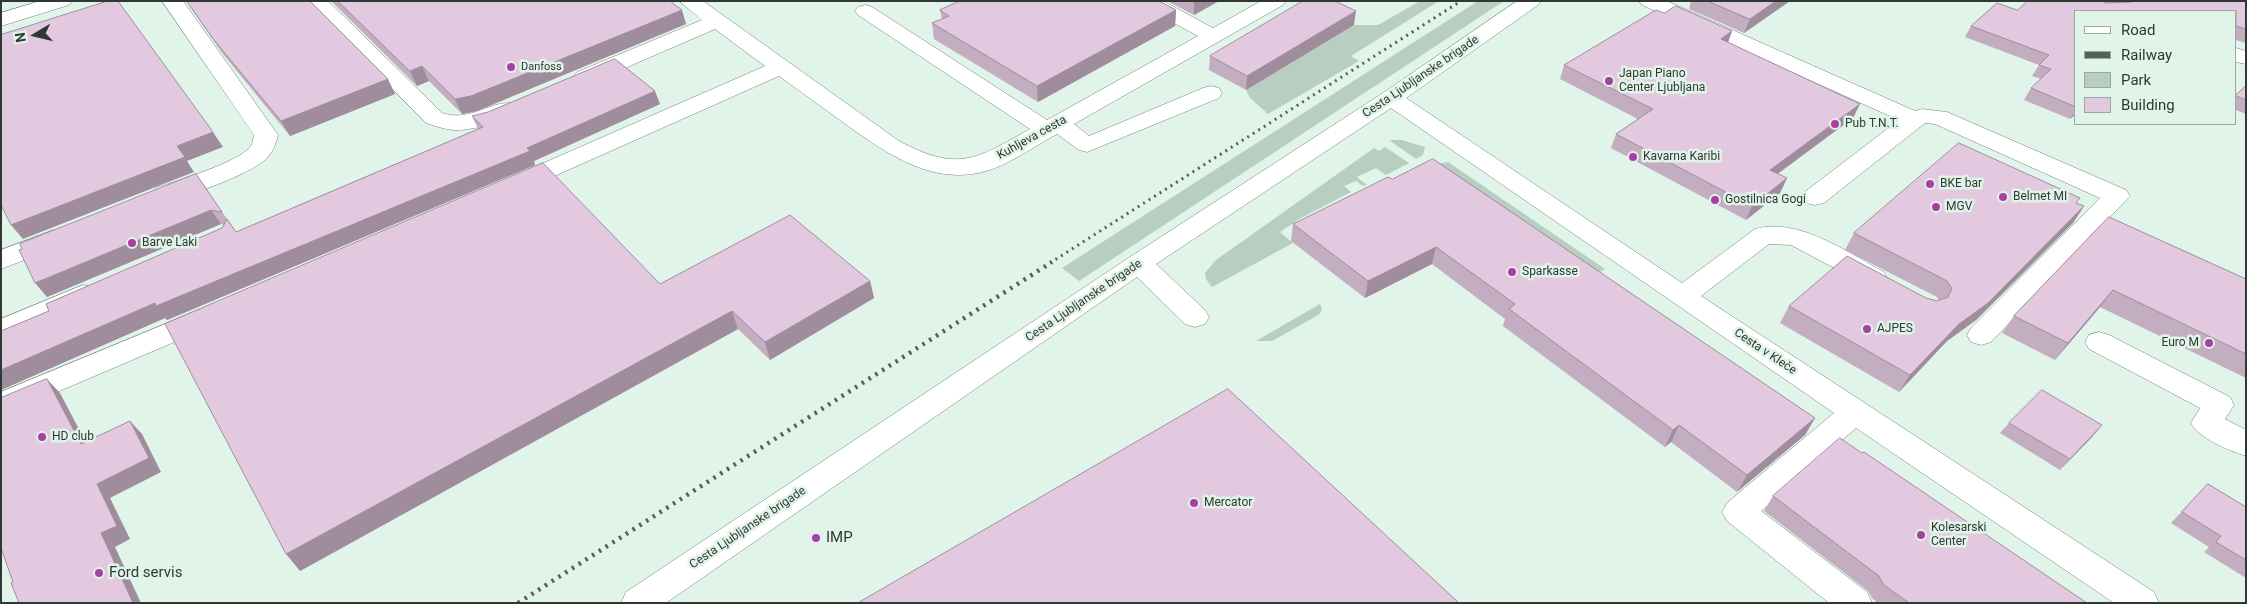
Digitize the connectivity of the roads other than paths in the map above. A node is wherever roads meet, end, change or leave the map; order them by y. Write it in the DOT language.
graph roads {
  1 [pos="62,1"];
  2 [pos="172,1"];
  3 [pos="316,1"];
  4 [pos="689,1"];
  5 [pos="1147,1"];
  6 [pos="1276,1"];
  7 [pos="1531,1"];
  8 [pos="1649,1"];
  9 [pos="865,10"];
  10 [pos="1,20"];
  11 [pos="717,21"];
  12 [pos="1213,36"];
  13 [pos="780,66"];
  14 [pos="565,85"];
  15 [pos="1211,93"];
  16 [pos="1390,98"];
  17 [pos="529,100"];
  18 [pos="1915,119"];
  19 [pos="1053,127"];
  20 [pos="493,194"];
  21 [pos="1815,197"];
  22 [pos="147,202"];
  23 [pos="74,231"];
  24 [pos="1,260"];
  25 [pos="1139,263"];
  26 [pos="107,284"];
  27 [pos="1892,288"];
  28 [pos="1682,297"];
  29 [pos="228,308"];
  30 [pos="1195,316"];
  31 [pos="1,330"];
  32 [pos="1981,335"];
  33 [pos="2099,342"];
  34 [pos="1,405"];
  35 [pos="1855,412"];
  36 [pos="2246,444"];
  37 [pos="638,603"];
  38 [pos="1855,603"];
  39 [pos="2142,603"];
  1 -- 10 [label="street"];
  2 -- 22 [label="street"];
  3 -- 17 [label="street"];
  4 -- 11 [label="street, Kuhljeva cesta"];
  5 -- 12 [label="street"];
  6 -- 12 [label="street, Kuhljeva cesta"];
  7 -- 16 [label="street, Cesta Ljubljanske brigade"];
  8 -- 18 [label="street"];
  9 -- 19 [label="street"];
  11 -- 13 [label="street, Kuhljeva cesta"];
  11 -- 14 [label="street"];
  12 -- 19 [label="street, Kuhljeva cesta"];
  13 -- 19 [label="street, Kuhljeva cesta"];
  13 -- 20 [label="street"];
  15 -- 19 [label="street"];
  16 -- 25 [label="street, Cesta Ljubljanske brigade"];
  16 -- 28 [label="street, Cesta v Kleče"];
  18 -- 21 [label="street"];
  18 -- 32 [label="street"];
  23 -- 24 [label="street"];
  25 -- 30 [label="street"];
  25 -- 37 [label="street, Cesta Ljubljanske brigade"];
  26 -- 31 [label="street"];
  27 -- 28 [label="street"];
  28 -- 35 [label="street, Cesta v Kleče"];
  29 -- 34 [label="street"];
  33 -- 36 [label="street"];
  35 -- 38 [label="street"];
  35 -- 39 [label="street, Cesta v Kleče"];
}
